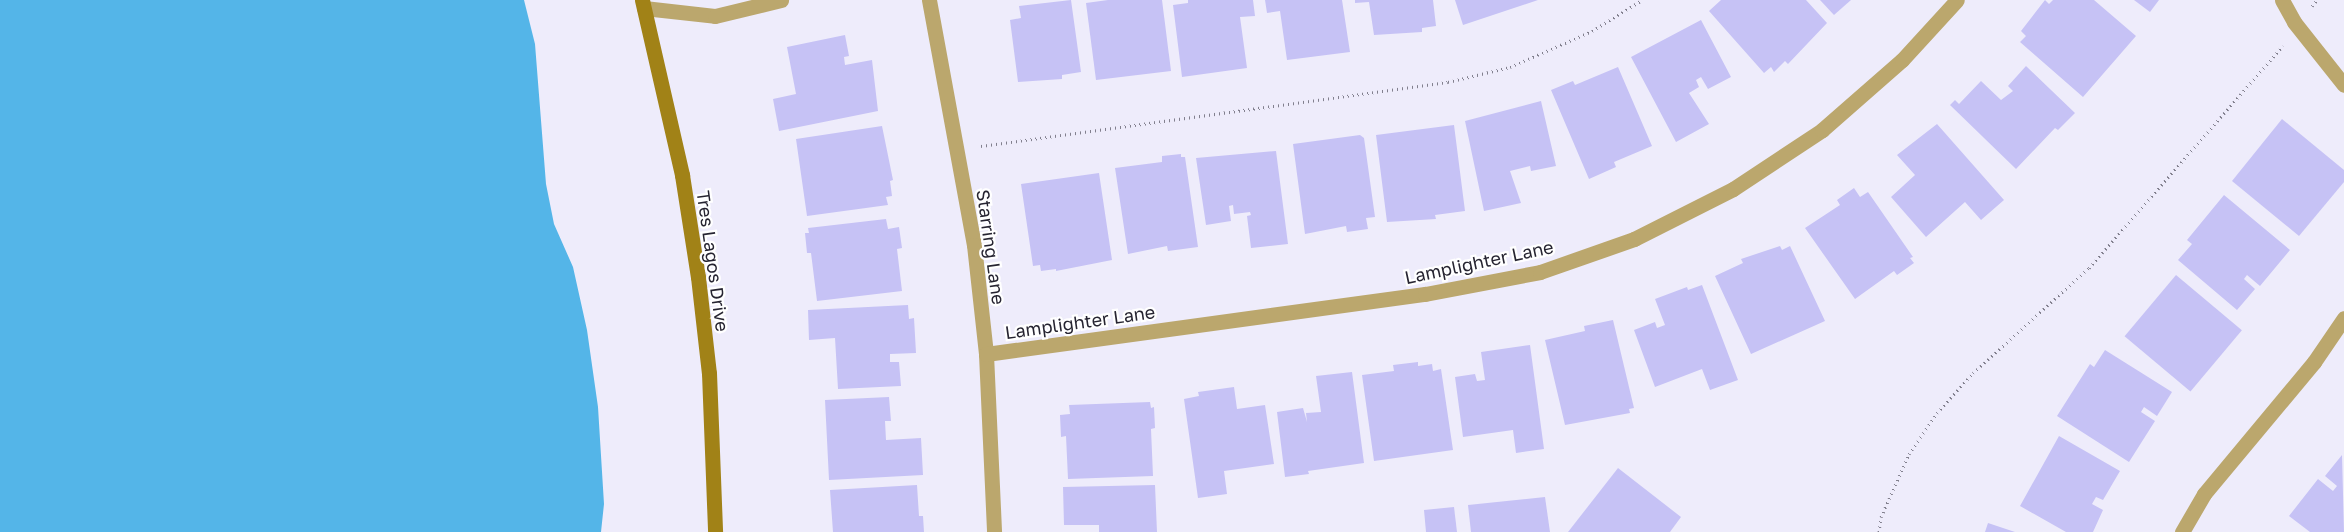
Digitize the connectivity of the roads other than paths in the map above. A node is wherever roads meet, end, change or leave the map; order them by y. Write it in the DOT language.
graph roads {
  1 [pos="658,0"];
  2 [pos="781,0"];
  3 [pos="929,0"];
  4 [pos="1957,0"];
  5 [pos="2282,0"];
  6 [pos="643,4"];
  7 [pos="2344,85"];
  8 [pos="2344,318"];
  9 [pos="986,354"];
  10 [pos="715,532"];
  11 [pos="994,532"];
  12 [pos="2182,532"];
  1 -- 6 [label="street"];
  2 -- 6 [label="street"];
  3 -- 9 [label="street, Starring Lane"];
  4 -- 9 [label="street, Lamplighter Lane"];
  5 -- 7 [label="street"];
  6 -- 10 [label="street, Tres Lagos Drive"];
  8 -- 12 [label="street"];
  9 -- 11 [label="street, Starring Lane"];
}
